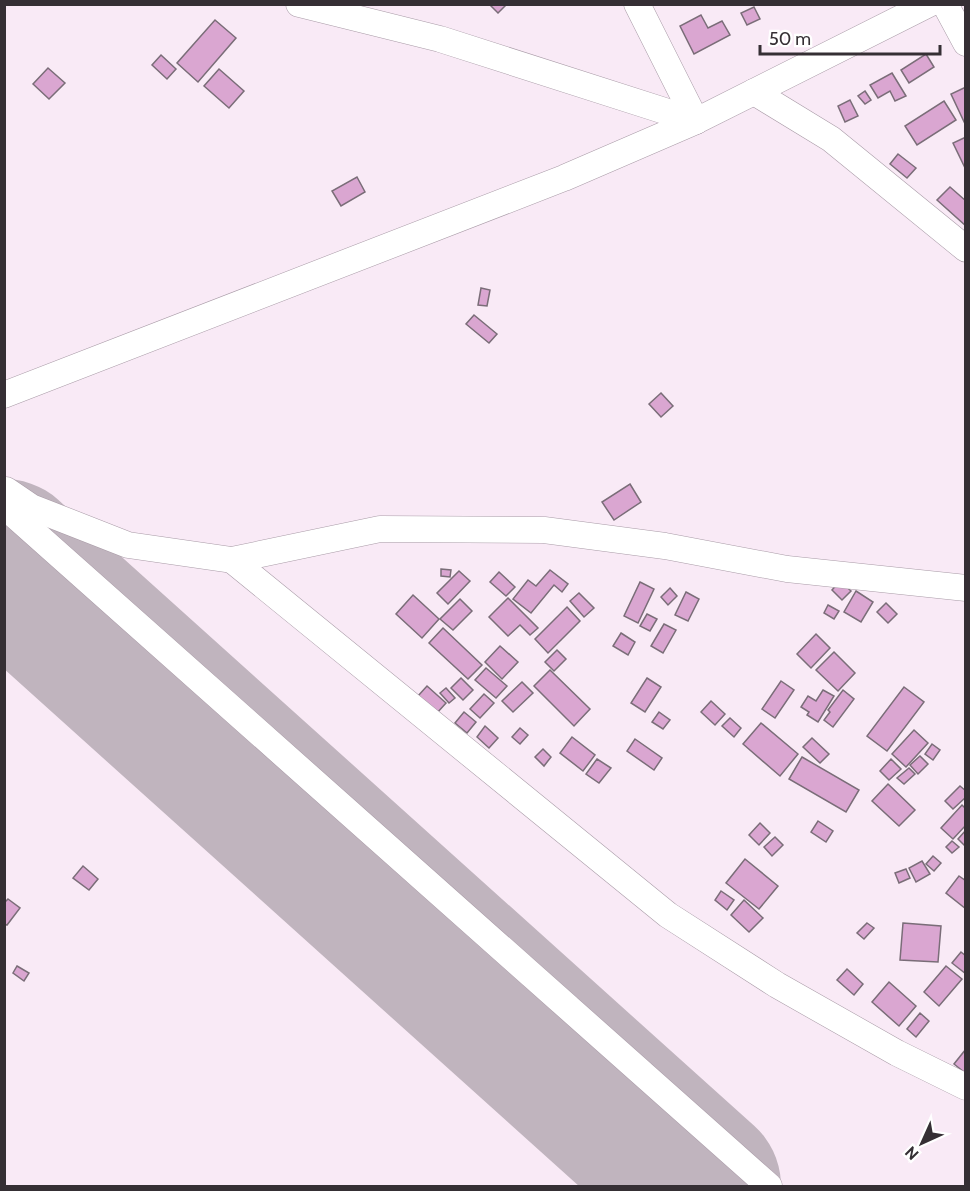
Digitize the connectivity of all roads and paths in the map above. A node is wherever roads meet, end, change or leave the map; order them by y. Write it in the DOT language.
graph roads {
  1 [pos="299,4"];
  2 [pos="637,4"];
  3 [pos="929,4"];
  4 [pos="945,4"];
  5 [pos="966,43"];
  6 [pos="754,92"];
  7 [pos="696,121"];
  8 [pos="966,249"];
  9 [pos="4,395"];
  10 [pos="4,489"];
  11 [pos="4,506"];
  12 [pos="232,560"];
  13 [pos="966,588"];
  14 [pos="966,1087"];
  15 [pos="769,1186"];
  1 -- 7 [label="street"];
  2 -- 7 [label="street"];
  3 -- 6 [label="street"];
  4 -- 5 [label="street"];
  6 -- 7 [label="street"];
  6 -- 8 [label="street"];
  7 -- 9 [label="street"];
  10 -- 12 [label="street"];
  11 -- 15 [label="street"];
  12 -- 13 [label="street"];
  12 -- 14 [label="street"];
}
